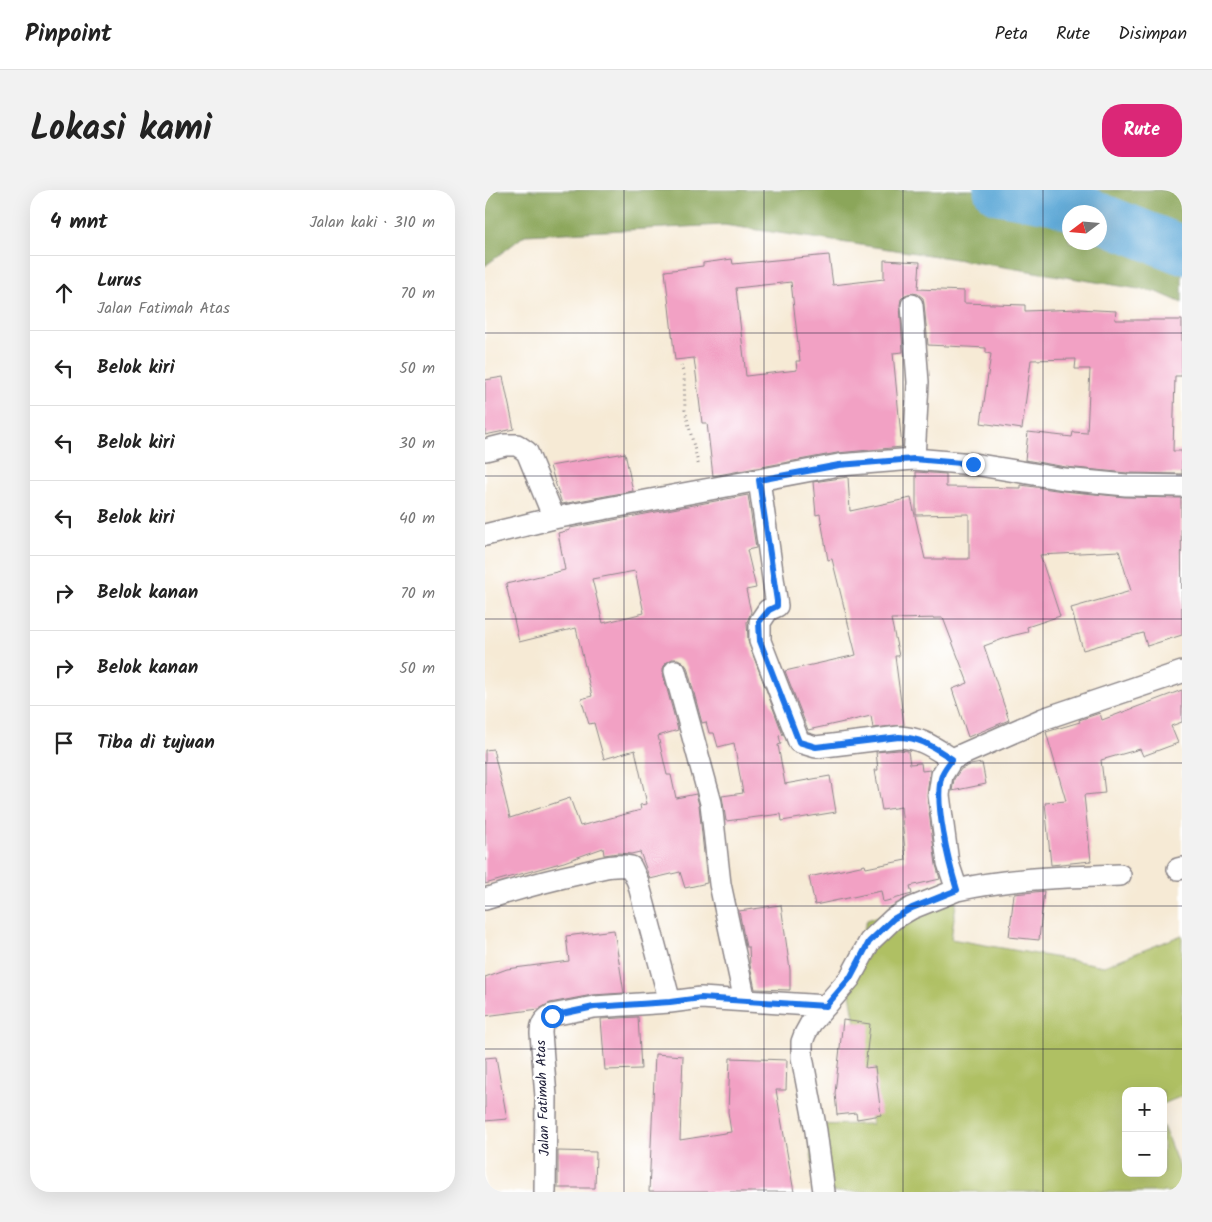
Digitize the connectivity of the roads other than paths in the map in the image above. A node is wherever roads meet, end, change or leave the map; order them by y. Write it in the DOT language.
graph roads {
  1 [pos="912,305"];
  2 [pos="485,450"];
  3 [pos="914,459"];
  4 [pos="759,480"];
  5 [pos="1182,486"];
  6 [pos="554,518"];
  7 [pos="485,534"];
  8 [pos="675,671"];
  9 [pos="1182,672"];
  10 [pos="952,759"];
  11 [pos="1120,875"];
  12 [pos="957,890"];
  13 [pos="485,899"];
  14 [pos="745,1001"];
  15 [pos="670,1002"];
  16 [pos="826,1006"];
  17 [pos="545,1192"];
  18 [pos="824,1192"];
  1 -- 3 [label="street"];
  2 -- 6 [label="street"];
  3 -- 4 [label="street"];
  3 -- 5 [label="street"];
  4 -- 6 [label="street"];
  4 -- 10 [label="street"];
  6 -- 7 [label="street"];
  8 -- 14 [label="street"];
  9 -- 10 [label="street"];
  10 -- 12 [label="street"];
  11 -- 12 [label="street"];
  12 -- 16 [label="street"];
  13 -- 15 [label="street"];
  14 -- 15 [label="street, Jalan Fatimah Atas"];
  14 -- 16 [label="street, Jalan Fatimah Atas"];
  15 -- 17 [label="street, Jalan Fatimah Atas"];
  16 -- 18 [label="street"];
}
